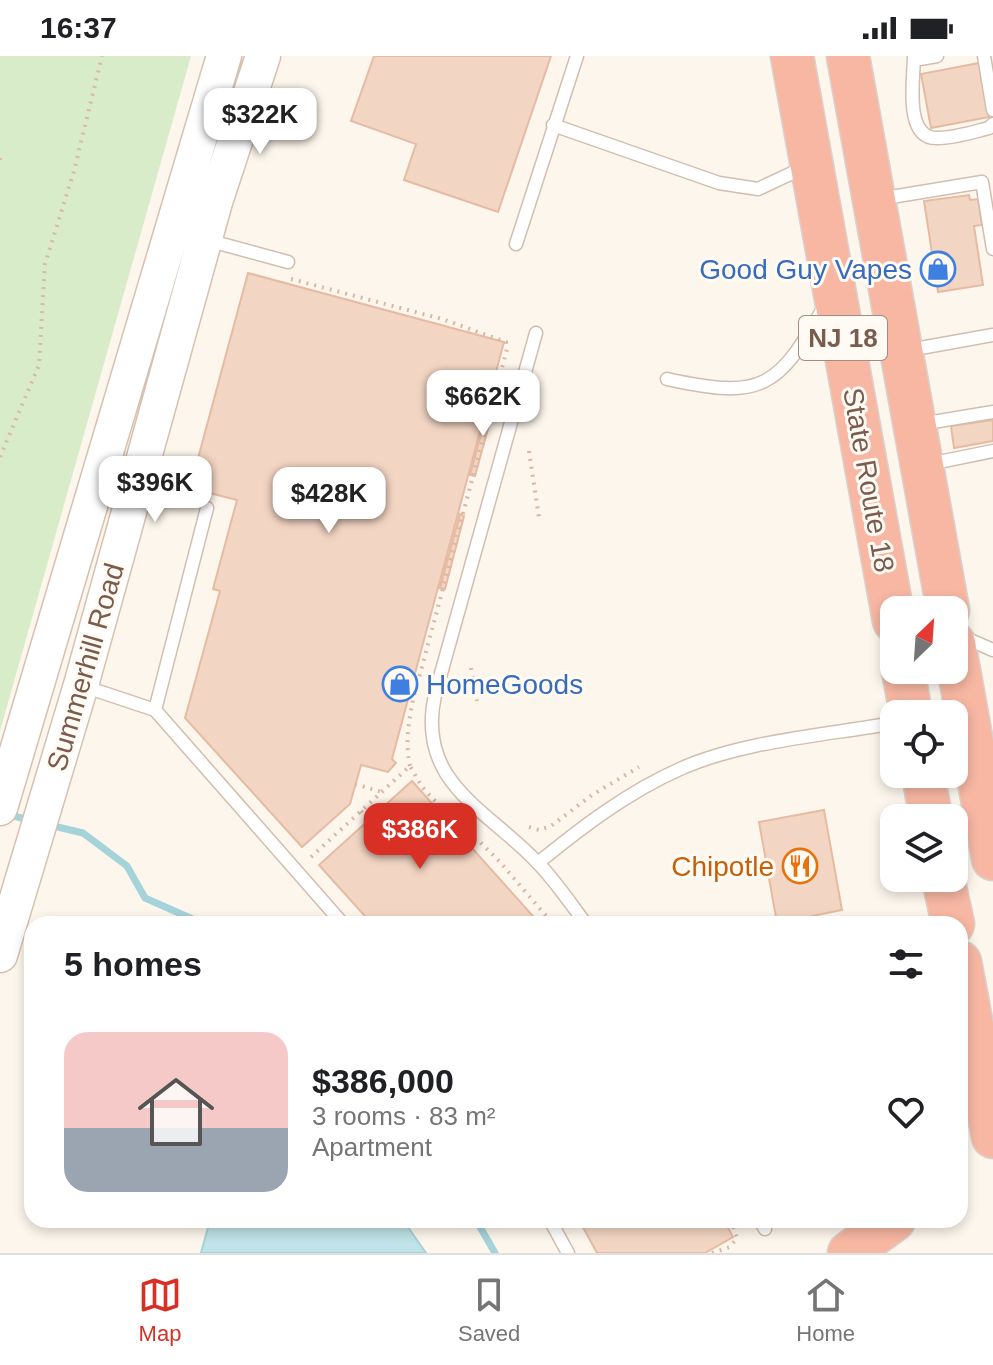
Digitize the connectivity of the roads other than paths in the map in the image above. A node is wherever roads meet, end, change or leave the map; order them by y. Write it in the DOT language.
graph roads {
  1 [pos="224,56"];
  2 [pos="263,56"];
  3 [pos="577,56"];
  4 [pos="792,56"];
  5 [pos="848,56"];
  6 [pos="937,56"];
  7 [pos="984,56"];
  8 [pos="914,58"];
  9 [pos="993,110"];
  10 [pos="993,124"];
  11 [pos="553,125"];
  12 [pos="812,164"];
  13 [pos="874,200"];
  14 [pos="204,239"];
  15 [pos="516,244"];
  16 [pos="993,249"];
  17 [pos="288,262"];
  18 [pos="834,288"];
  19 [pos="536,333"];
  20 [pos="993,335"];
  21 [pos="902,351"];
  22 [pos="667,379"];
  23 [pos="993,412"];
  24 [pos="915,425"];
  25 [pos="993,451"];
  26 [pos="922,465"];
  27 [pos="207,508"];
  28 [pos="889,596"];
  29 [pos="945,596"];
  30 [pos="968,639"];
  31 [pos="993,650"];
  32 [pos="961,684"];
  33 [pos="81,685"];
  34 [pos="155,710"];
  35 [pos="880,725"];
  36 [pos="4,794"];
  37 [pos="993,859"];
  38 [pos="538,863"];
  39 [pos="946,892"];
  40 [pos="336,916"];
  41 [pos="580,916"];
  42 [pos="951,916"];
  43 [pos="0,955"];
  44 [pos="968,1004"];
  45 [pos="993,1137"];
  46 [pos="554,1228"];
  47 [pos="883,1228"];
  48 [pos="568,1253"];
  49 [pos="849,1253"];
  1 -- 36 [label="street, Summerhill Road"];
  2 -- 14 [label="street, Summerhill Road"];
  3 -- 11 [label="lane"];
  4 -- 12 [label="highway, State Route 18 / NJ 18"];
  5 -- 13 [label="highway, State Route 18 / NJ 18"];
  6 -- 8 [label="lane"];
  7 -- 9 [label="lane"];
  8 -- 10 [label="lane"];
  11 -- 12 [label="lane"];
  11 -- 15 [label="lane"];
  12 -- 18 [label="highway, State Route 18 / NJ 18"];
  13 -- 16 [label="lane"];
  13 -- 21 [label="highway, State Route 18 / NJ 18"];
  14 -- 17 [label="lane"];
  14 -- 33 [label="street, Summerhill Road"];
  18 -- 22 [label="lane"];
  18 -- 28 [label="highway, State Route 18 / NJ 18"];
  19 -- 38 [label="lane"];
  20 -- 21 [label="lane"];
  21 -- 24 [label="highway, State Route 18 / NJ 18"];
  23 -- 24 [label="lane"];
  24 -- 26 [label="highway, State Route 18 / NJ 18"];
  25 -- 26 [label="lane"];
  26 -- 29 [label="highway, State Route 18 / NJ 18"];
  27 -- 34 [label="lane"];
  30 -- 31 [label="lane"];
  32 -- 37 [label="highway"];
  33 -- 34 [label="lane"];
  33 -- 43 [label="street, Summerhill Road"];
  34 -- 40 [label="lane"];
  35 -- 38 [label="lane"];
  38 -- 41 [label="lane"];
  39 -- 42 [label="highway"];
  44 -- 45 [label="highway"];
  46 -- 48 [label="lane"];
  47 -- 49 [label="highway"];
}
